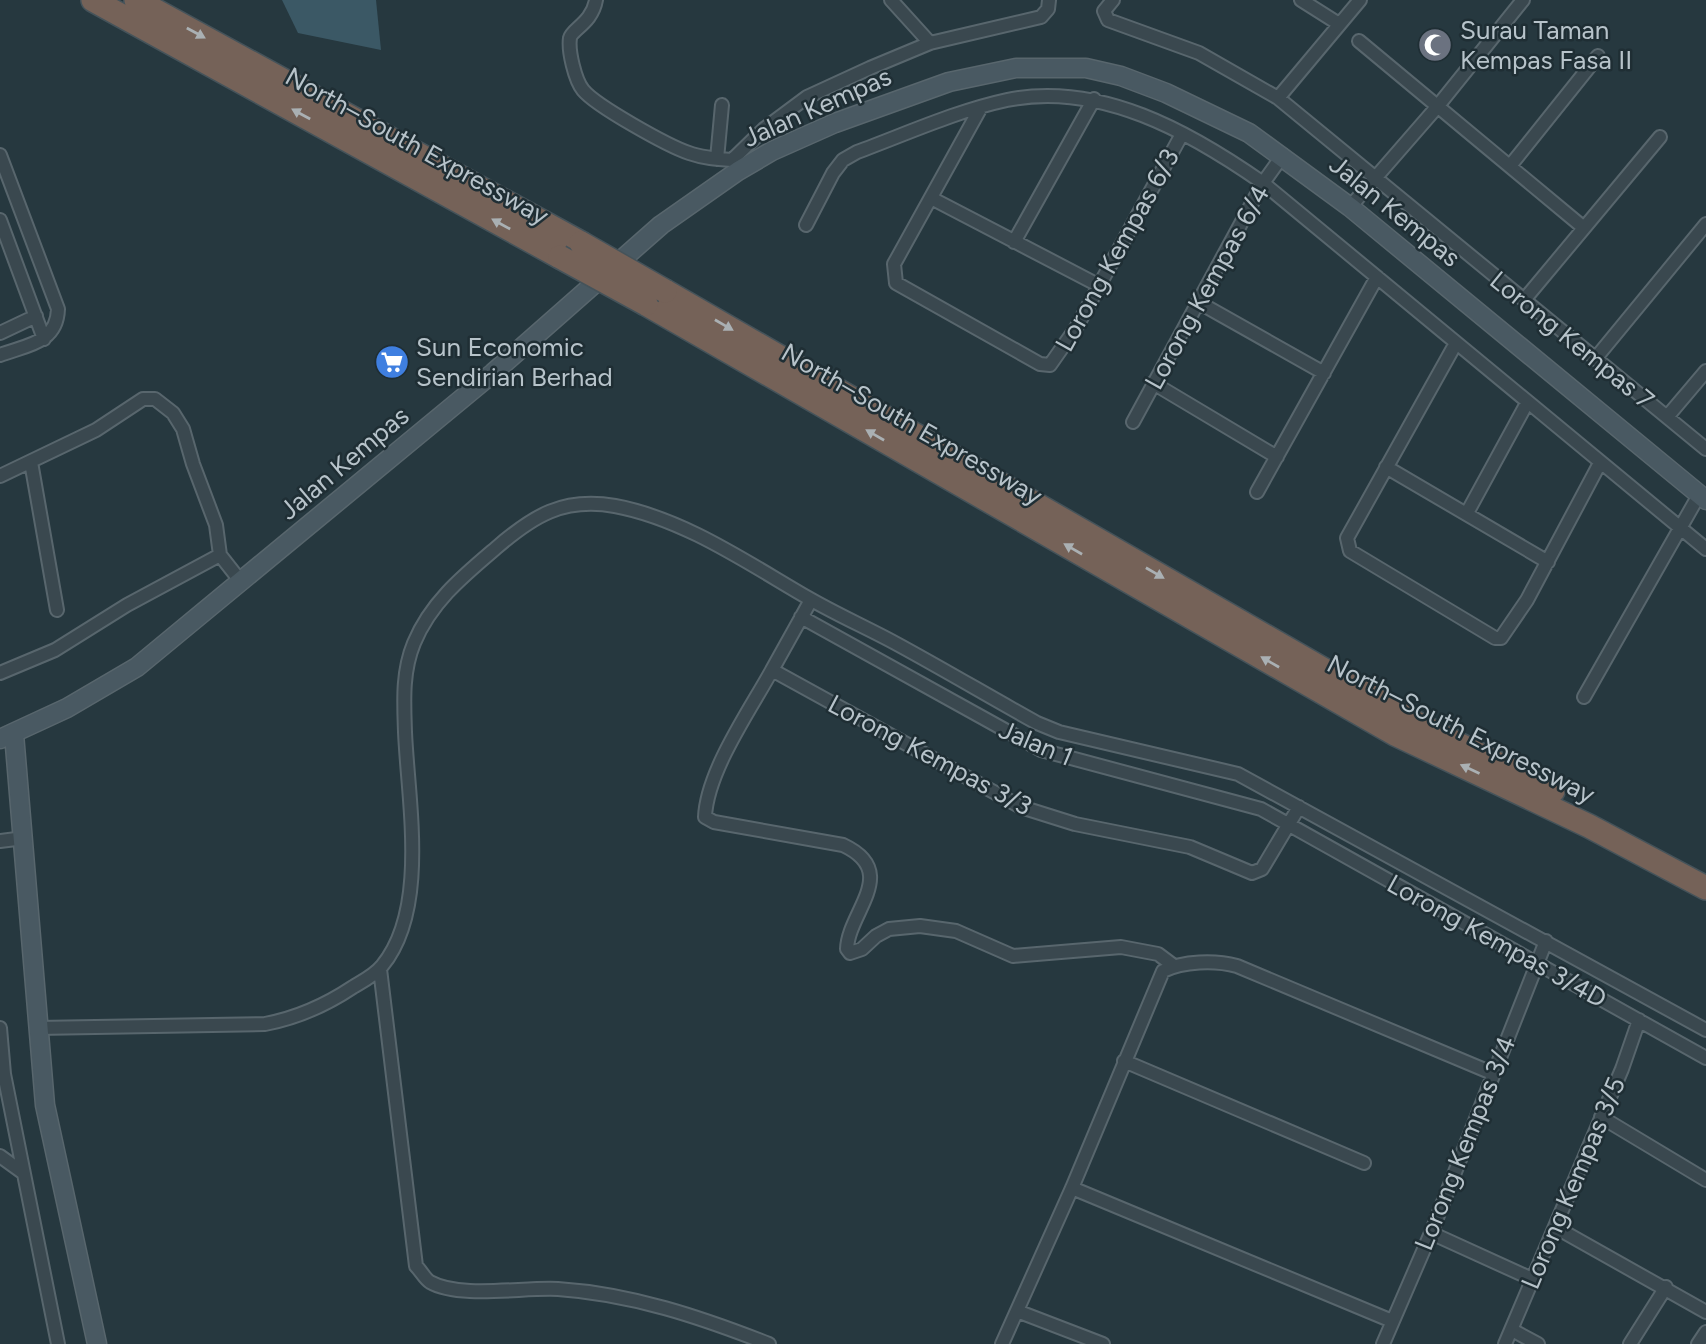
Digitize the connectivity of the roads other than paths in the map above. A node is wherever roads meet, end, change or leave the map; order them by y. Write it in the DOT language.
graph roads {
  1 [pos="93,0"];
  2 [pos="136,0"];
  3 [pos="596,0"];
  4 [pos="891,0"];
  5 [pos="1049,0"];
  6 [pos="1113,0"];
  7 [pos="1301,0"];
  8 [pos="1360,0"];
  9 [pos="1523,0"];
  10 [pos="1339,24"];
  11 [pos="1359,41"];
  12 [pos="930,43"];
  13 [pos="1598,56"];
  14 [pos="1278,98"];
  15 [pos="1094,99"];
  16 [pos="722,105"];
  17 [pos="981,107"];
  18 [pos="1437,107"];
  19 [pos="1182,134"];
  20 [pos="1660,136"];
  21 [pos="0,155"];
  22 [pos="1283,155"];
  23 [pos="717,159"];
  24 [pos="735,165"];
  25 [pos="1510,166"];
  26 [pos="1376,177"];
  27 [pos="1263,183"];
  28 [pos="931,198"];
  29 [pos="1350,206"];
  30 [pos="0,220"];
  31 [pos="1706,224"];
  32 [pos="806,225"];
  33 [pos="1584,228"];
  34 [pos="1014,242"];
  35 [pos="1377,277"];
  36 [pos="1098,285"];
  37 [pos="656,297"];
  38 [pos="1524,300"];
  39 [pos="1198,302"];
  40 [pos="36,316"];
  41 [pos="0,333"];
  42 [pos="44,338"];
  43 [pos="1456,343"];
  44 [pos="0,355"];
  45 [pos="1595,359"];
  46 [pos="1706,371"];
  47 [pos="1324,373"];
  48 [pos="1153,383"];
  49 [pos="1527,403"];
  50 [pos="1667,417"];
  51 [pos="1133,422"];
  52 [pos="1706,449"];
  53 [pos="1277,457"];
  54 [pos="31,462"];
  55 [pos="1600,463"];
  56 [pos="1386,467"];
  57 [pos="0,477"];
  58 [pos="1256,492"];
  59 [pos="1702,498"];
  60 [pos="1467,513"];
  61 [pos="1681,527"];
  62 [pos="1706,549"];
  63 [pos="220,555"];
  64 [pos="1548,562"];
  65 [pos="242,583"];
  66 [pos="811,600"];
  67 [pos="57,610"];
  68 [pos="801,617"];
  69 [pos="772,670"];
  70 [pos="0,673"];
  71 [pos="1584,697"];
  72 [pos="7,736"];
  73 [pos="1299,807"];
  74 [pos="1289,825"];
  75 [pos="24,838"];
  76 [pos="0,841"];
  77 [pos="1706,871"];
  78 [pos="1706,888"];
  79 [pos="1546,942"];
  80 [pos="1537,964"];
  81 [pos="1174,966"];
  82 [pos="380,969"];
  83 [pos="1639,1020"];
  84 [pos="0,1028"];
  85 [pos="37,1028"];
  86 [pos="1706,1030"];
  87 [pos="1706,1058"];
  88 [pos="1124,1061"];
  89 [pos="1492,1073"];
  90 [pos="2,1076"];
  91 [pos="1601,1117"];
  92 [pos="0,1156"];
  93 [pos="1364,1163"];
  94 [pos="22,1172"];
  95 [pos="1706,1180"];
  96 [pos="1072,1188"];
  97 [pos="1555,1227"];
  98 [pos="1431,1233"];
  99 [pos="1532,1279"];
  100 [pos="1666,1287"];
  101 [pos="1017,1311"];
  102 [pos="1706,1312"];
  103 [pos="1392,1321"];
  104 [pos="1512,1330"];
  105 [pos="1706,1332"];
  106 [pos="58,1344"];
  107 [pos="97,1344"];
  108 [pos="769,1344"];
  109 [pos="1002,1344"];
  110 [pos="1103,1344"];
  111 [pos="1383,1344"];
  112 [pos="1505,1344"];
  113 [pos="1538,1344"];
  114 [pos="1630,1344"];
  115 [pos="1699,1344"];
  37 -- 1 [label="highway, North–South Expressway, one-way, bridge"];
  2 -- 37 [label="highway, North–South Expressway, one-way, bridge"];
  3 -- 23 [label="street"];
  4 -- 12 [label="street"];
  5 -- 12 [label="street"];
  6 -- 14 [label="street, Lorong Kempas 7"];
  7 -- 10 [label="street"];
  8 -- 10 [label="street"];
  9 -- 18 [label="street"];
  10 -- 14 [label="street"];
  11 -- 18 [label="street"];
  12 -- 24 [label="street"];
  13 -- 25 [label="street"];
  14 -- 26 [label="street, Lorong Kempas 7"];
  15 -- 17 [label="street"];
  15 -- 19 [label="street"];
  15 -- 34 [label="street"];
  16 -- 23 [label="street"];
  17 -- 28 [label="street"];
  17 -- 32 [label="street"];
  18 -- 25 [label="street"];
  18 -- 26 [label="street"];
  19 -- 27 [label="street"];
  19 -- 36 [label="street, Lorong Kempas 6/3"];
  20 -- 33 [label="street"];
  21 -- 42 [label="street"];
  22 -- 24 [label="main road, Jalan Kempas"];
  22 -- 27 [label="street, Lorong Kempas 6/4"];
  22 -- 29 [label="main road, Jalan Kempas"];
  23 -- 24 [label="street"];
  24 -- 65 [label="main road, Jalan Kempas"];
  25 -- 33 [label="street"];
  26 -- 29 [label="street"];
  26 -- 38 [label="street, Lorong Kempas 7"];
  27 -- 35 [label="street"];
  27 -- 39 [label="street, Lorong Kempas 6/4"];
  28 -- 34 [label="street"];
  28 -- 36 [label="street, Lorong Kempas 6/3"];
  29 -- 59 [label="main road, Jalan Kempas"];
  30 -- 40 [label="street"];
  31 -- 45 [label="street"];
  33 -- 38 [label="street"];
  34 -- 36 [label="street"];
  35 -- 43 [label="street"];
  35 -- 47 [label="street"];
  37 -- 77 [label="highway, North–South Expressway, one-way"];
  78 -- 37 [label="highway, North–South Expressway, one-way"];
  38 -- 45 [label="street, Lorong Kempas 7"];
  39 -- 47 [label="street"];
  39 -- 48 [label="street, Lorong Kempas 6/4"];
  40 -- 41 [label="street"];
  40 -- 42 [label="street"];
  42 -- 44 [label="street"];
  43 -- 49 [label="street"];
  43 -- 56 [label="street"];
  45 -- 50 [label="street, Lorong Kempas 7"];
  46 -- 50 [label="street"];
  47 -- 53 [label="street"];
  48 -- 51 [label="street, Lorong Kempas 6/4"];
  48 -- 53 [label="street"];
  49 -- 55 [label="street"];
  49 -- 60 [label="street"];
  50 -- 52 [label="street, Lorong Kempas 7"];
  53 -- 58 [label="street"];
  54 -- 57 [label="street"];
  54 -- 63 [label="street"];
  54 -- 67 [label="street"];
  55 -- 61 [label="street"];
  55 -- 64 [label="street"];
  56 -- 60 [label="street"];
  56 -- 64 [label="street"];
  59 -- 61 [label="street"];
  60 -- 64 [label="street"];
  61 -- 62 [label="street"];
  61 -- 71 [label="street"];
  63 -- 65 [label="street"];
  63 -- 70 [label="street"];
  65 -- 72 [label="main road, Jalan Kempas"];
  66 -- 68 [label="street"];
  66 -- 73 [label="street"];
  66 -- 82 [label="street"];
  68 -- 69 [label="street"];
  68 -- 74 [label="street, Jalan 1"];
  69 -- 74 [label="street, Lorong Kempas 3/3"];
  69 -- 81 [label="street"];
  72 -- 75 [label="main road"];
  73 -- 74 [label="street, Lorong Kempas 3/3"];
  73 -- 79 [label="street"];
  74 -- 80 [label="street, Lorong Kempas 3/4D"];
  75 -- 76 [label="street"];
  75 -- 85 [label="main road"];
  79 -- 80 [label="street, Lorong Kempas 3/4"];
  79 -- 86 [label="street"];
  80 -- 83 [label="street, Lorong Kempas 3/4D"];
  80 -- 89 [label="street, Lorong Kempas 3/4"];
  81 -- 88 [label="street"];
  81 -- 89 [label="street"];
  82 -- 85 [label="street"];
  82 -- 108 [label="street"];
  83 -- 87 [label="street, Lorong Kempas 3/4D"];
  83 -- 91 [label="street, Lorong Kempas 3/5"];
  84 -- 90 [label="street"];
  85 -- 107 [label="main road"];
  88 -- 93 [label="street"];
  88 -- 96 [label="street"];
  89 -- 98 [label="street, Lorong Kempas 3/4"];
  90 -- 94 [label="street"];
  91 -- 95 [label="street"];
  91 -- 97 [label="street, Lorong Kempas 3/5"];
  92 -- 94 [label="street"];
  94 -- 106 [label="street"];
  96 -- 101 [label="street"];
  96 -- 103 [label="street"];
  97 -- 99 [label="street, Lorong Kempas 3/5"];
  97 -- 100 [label="street"];
  98 -- 99 [label="street"];
  98 -- 103 [label="street, Lorong Kempas 3/4"];
  99 -- 104 [label="street, Lorong Kempas 3/5"];
  100 -- 102 [label="street"];
  100 -- 114 [label="street"];
  101 -- 109 [label="street"];
  101 -- 110 [label="street"];
  103 -- 111 [label="street, Lorong Kempas 3/4"];
  104 -- 112 [label="street, Lorong Kempas 3/5"];
  104 -- 113 [label="street"];
  105 -- 115 [label="street"];
}
